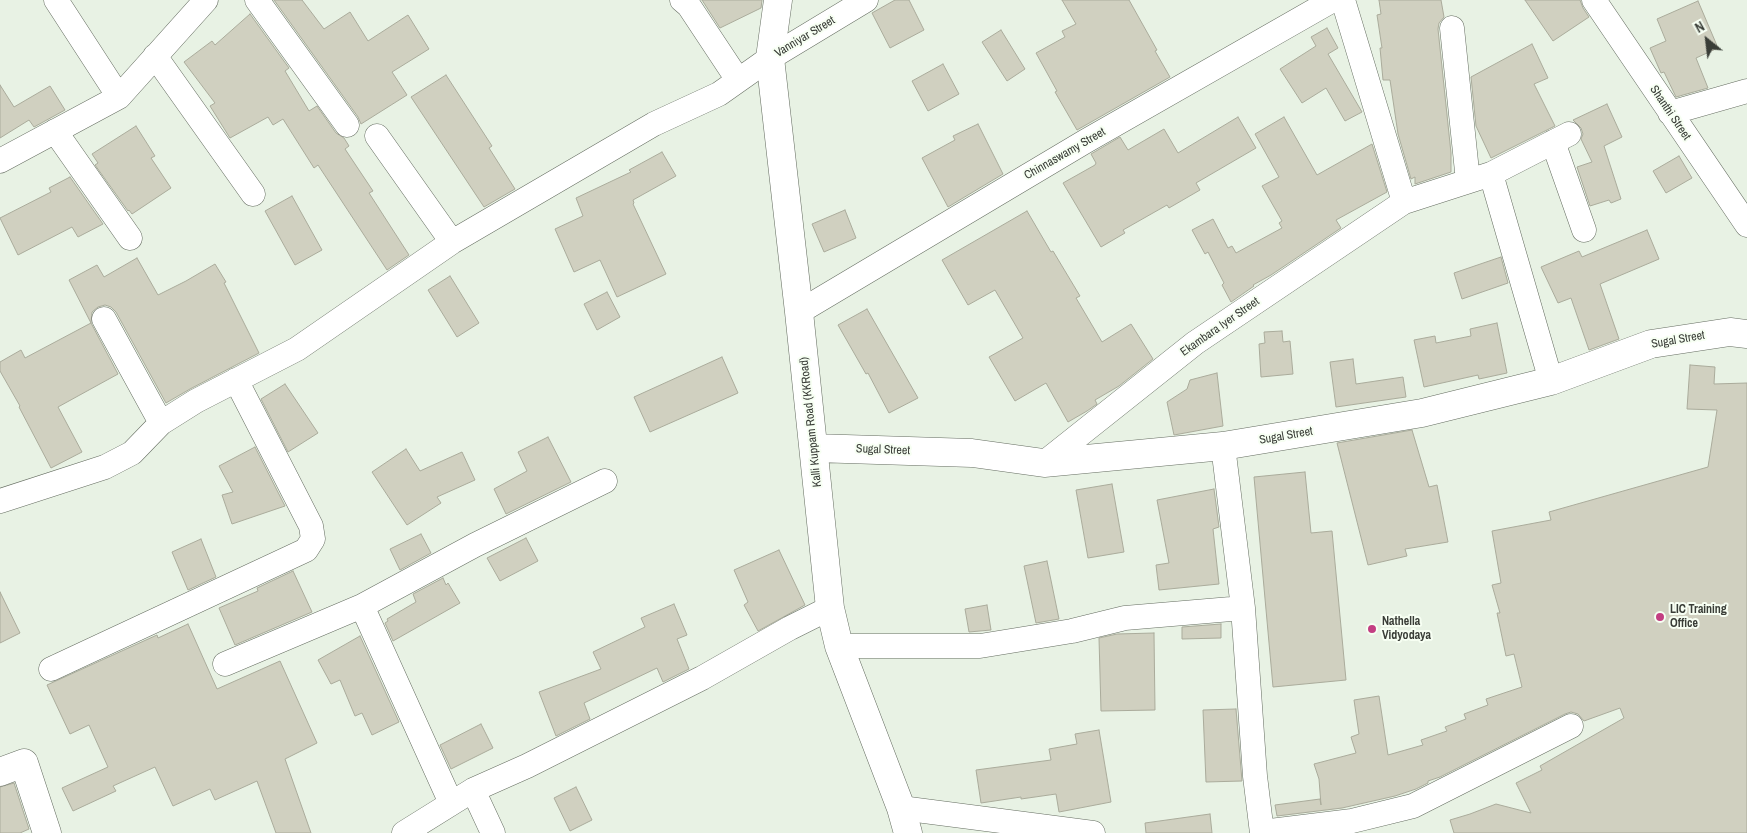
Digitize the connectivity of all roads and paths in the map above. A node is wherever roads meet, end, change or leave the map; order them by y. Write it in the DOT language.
graph roads {
  1 [pos="56,0"];
  2 [pos="206,0"];
  3 [pos="257,0"];
  4 [pos="682,0"];
  5 [pos="778,0"];
  6 [pos="866,0"];
  7 [pos="1333,0"];
  8 [pos="1343,0"];
  9 [pos="1594,0"];
  10 [pos="1452,28"];
  11 [pos="155,56"];
  12 [pos="770,58"];
  13 [pos="738,80"];
  14 [pos="1747,91"];
  15 [pos="118,97"];
  16 [pos="1670,113"];
  17 [pos="347,125"];
  18 [pos="55,131"];
  19 [pos="377,136"];
  20 [pos="0,161"];
  21 [pos="1480,178"];
  22 [pos="253,194"];
  23 [pos="1404,202"];
  24 [pos="1747,224"];
  25 [pos="1584,230"];
  26 [pos="130,238"];
  27 [pos="452,242"];
  28 [pos="799,312"];
  29 [pos="104,319"];
  30 [pos="1747,334"];
  31 [pos="236,380"];
  32 [pos="1551,380"];
  33 [pos="161,423"];
  34 [pos="1223,446"];
  35 [pos="814,448"];
  36 [pos="1044,464"];
  37 [pos="605,481"];
  38 [pos="0,501"];
  39 [pos="362,606"];
  40 [pos="830,608"];
  41 [pos="1243,608"];
  42 [pos="839,646"];
  43 [pos="225,664"];
  44 [pos="51,670"];
  45 [pos="1571,726"];
  46 [pos="0,772"];
  47 [pos="472,790"];
  48 [pos="451,803"];
  49 [pos="905,820"];
  50 [pos="1262,832"];
  51 [pos="47,833"];
  52 [pos="404,833"];
  53 [pos="493,833"];
  54 [pos="1093,833"];
  1 -- 15 [label="street"];
  2 -- 11 [label="street"];
  3 -- 17 [label="street"];
  4 -- 13 [label="street"];
  5 -- 12 [label="street, Kalli Kuppam Road (KKRoad)"];
  6 -- 12 [label="street, Vanniyar Street"];
  7 -- 28 [label="street, Chinnaswamy Street"];
  8 -- 23 [label="street"];
  9 -- 16 [label="street, Shanthi Street"];
  10 -- 21 [label="street"];
  11 -- 15 [label="street"];
  11 -- 22 [label="street"];
  12 -- 13 [label="street, Vanniyar Street"];
  12 -- 28 [label="street, Kalli Kuppam Road (KKRoad)"];
  13 -- 27 [label="street, Vanniyar Street"];
  14 -- 16 [label="street"];
  15 -- 18 [label="street"];
  16 -- 24 [label="street, Shanthi Street"];
  18 -- 20 [label="street"];
  18 -- 26 [label="street"];
  19 -- 27 [label="street"];
  21 -- 23 [label="street, Ekambara Iyer Street"];
  21 -- 25 [label="street, Ekambara Iyer Street"];
  21 -- 32 [label="street"];
  23 -- 36 [label="street, Ekambara Iyer Street"];
  27 -- 31 [label="street, Vanniyar Street"];
  28 -- 35 [label="street, Kalli Kuppam Road (KKRoad)"];
  29 -- 33 [label="street"];
  30 -- 32 [label="street, Sugal Street"];
  31 -- 33 [label="street, Vanniyar Street"];
  31 -- 44 [label="street"];
  32 -- 34 [label="street, Sugal Street"];
  33 -- 38 [label="street, Vanniyar Street"];
  34 -- 36 [label="street, Sugal Street"];
  34 -- 41 [label="street"];
  35 -- 36 [label="street, Sugal Street"];
  35 -- 40 [label="street, Kalli Kuppam Road (KKRoad)"];
  37 -- 39 [label="street"];
  39 -- 43 [label="street"];
  39 -- 48 [label="street"];
  40 -- 42 [label="street, Kalli Kuppam Road (KKRoad)"];
  40 -- 47 [label="street"];
  41 -- 42 [label="street"];
  41 -- 50 [label="street"];
  42 -- 49 [label="street, Kalli Kuppam Road (KKRoad)"];
  45 -- 50 [label="street"];
  46 -- 51 [label="street"];
  47 -- 48 [label="street"];
  47 -- 53 [label="street"];
  48 -- 52 [label="street"];
  49 -- 54 [label="street"];
}
